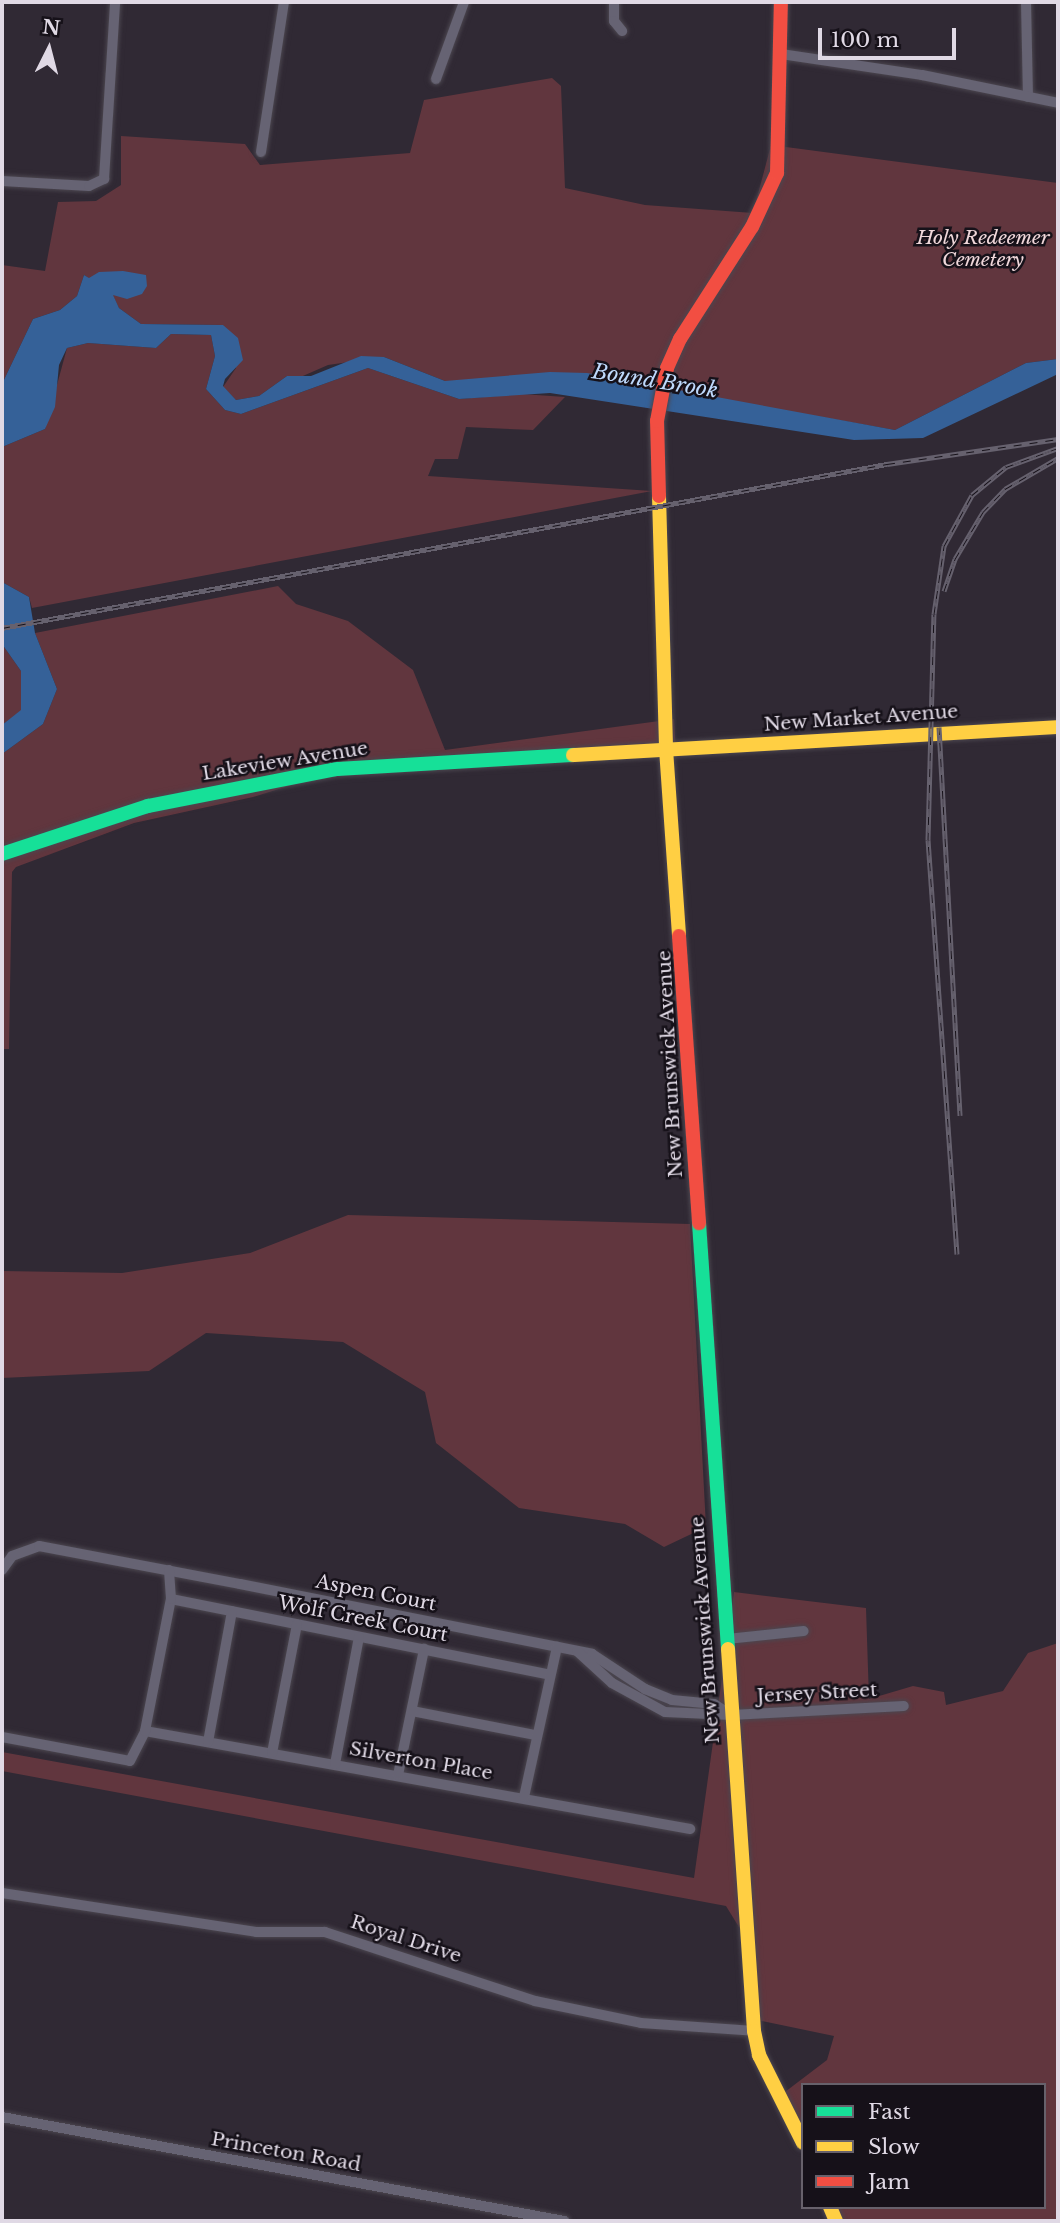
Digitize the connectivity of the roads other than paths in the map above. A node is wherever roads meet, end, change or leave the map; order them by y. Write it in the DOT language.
graph roads {
  1 [pos="115,2"];
  2 [pos="284,2"];
  3 [pos="464,2"];
  4 [pos="614,2"];
  5 [pos="781,2"];
  6 [pos="1026,2"];
  7 [pos="622,32"];
  8 [pos="781,54"];
  9 [pos="436,79"];
  10 [pos="1028,97"];
  11 [pos="1058,103"];
  12 [pos="261,152"];
  13 [pos="2,181"];
  14 [pos="1058,727"];
  15 [pos="666,750"];
  16 [pos="2,854"];
  17 [pos="2,1570"];
  18 [pos="169,1570"];
  19 [pos="171,1599"];
  20 [pos="232,1611"];
  21 [pos="297,1624"];
  22 [pos="804,1631"];
  23 [pos="359,1637"];
  24 [pos="727,1639"];
  25 [pos="557,1647"];
  26 [pos="424,1649"];
  27 [pos="548,1674"];
  28 [pos="904,1706"];
  29 [pos="412,1710"];
  30 [pos="731,1714"];
  31 [pos="145,1731"];
  32 [pos="536,1735"];
  33 [pos="2,1737"];
  34 [pos="208,1742"];
  35 [pos="272,1753"];
  36 [pos="335,1764"];
  37 [pos="398,1775"];
  38 [pos="524,1797"];
  39 [pos="690,1829"];
  40 [pos="2,1893"];
  41 [pos="754,2031"];
  42 [pos="2,2117"];
  43 [pos="801,2139"];
  44 [pos="564,2221"];
  1 -- 13 [label="street"];
  2 -- 12 [label="street"];
  3 -- 9 [label="street"];
  4 -- 7 [label="street"];
  5 -- 8 [label="street, New Brunswick Avenue"];
  6 -- 10 [label="street"];
  8 -- 10 [label="street"];
  8 -- 15 [label="street, New Brunswick Avenue"];
  10 -- 11 [label="street"];
  14 -- 15 [label="street, New Market Avenue"];
  15 -- 16 [label="street, Lakeview Avenue"];
  15 -- 24 [label="street, New Brunswick Avenue"];
  17 -- 18 [label="street, Aspen Court"];
  18 -- 19 [label="street"];
  18 -- 25 [label="street, Aspen Court"];
  19 -- 20 [label="street, Wolf Creek Court"];
  19 -- 31 [label="street"];
  20 -- 21 [label="street, Wolf Creek Court"];
  20 -- 34 [label="street"];
  21 -- 23 [label="street, Wolf Creek Court"];
  21 -- 35 [label="street"];
  22 -- 24 [label="street"];
  23 -- 26 [label="street, Wolf Creek Court"];
  23 -- 36 [label="street"];
  24 -- 30 [label="street, New Brunswick Avenue"];
  25 -- 27 [label="street"];
  25 -- 30 [label="street, Aspen Court"];
  26 -- 27 [label="street, Wolf Creek Court"];
  26 -- 29 [label="street"];
  27 -- 32 [label="street"];
  28 -- 30 [label="street, Jersey Street"];
  29 -- 32 [label="street"];
  29 -- 37 [label="street"];
  30 -- 41 [label="street, New Brunswick Avenue"];
  31 -- 33 [label="street"];
  31 -- 34 [label="street, Silverton Place"];
  32 -- 38 [label="street"];
  34 -- 35 [label="street, Silverton Place"];
  35 -- 36 [label="street, Silverton Place"];
  36 -- 37 [label="street, Silverton Place"];
  37 -- 38 [label="street, Silverton Place"];
  38 -- 39 [label="street, Silverton Place"];
  40 -- 41 [label="street, Royal Drive"];
  41 -- 43 [label="street, New Brunswick Avenue"];
  42 -- 44 [label="street, Princeton Road"];
}
